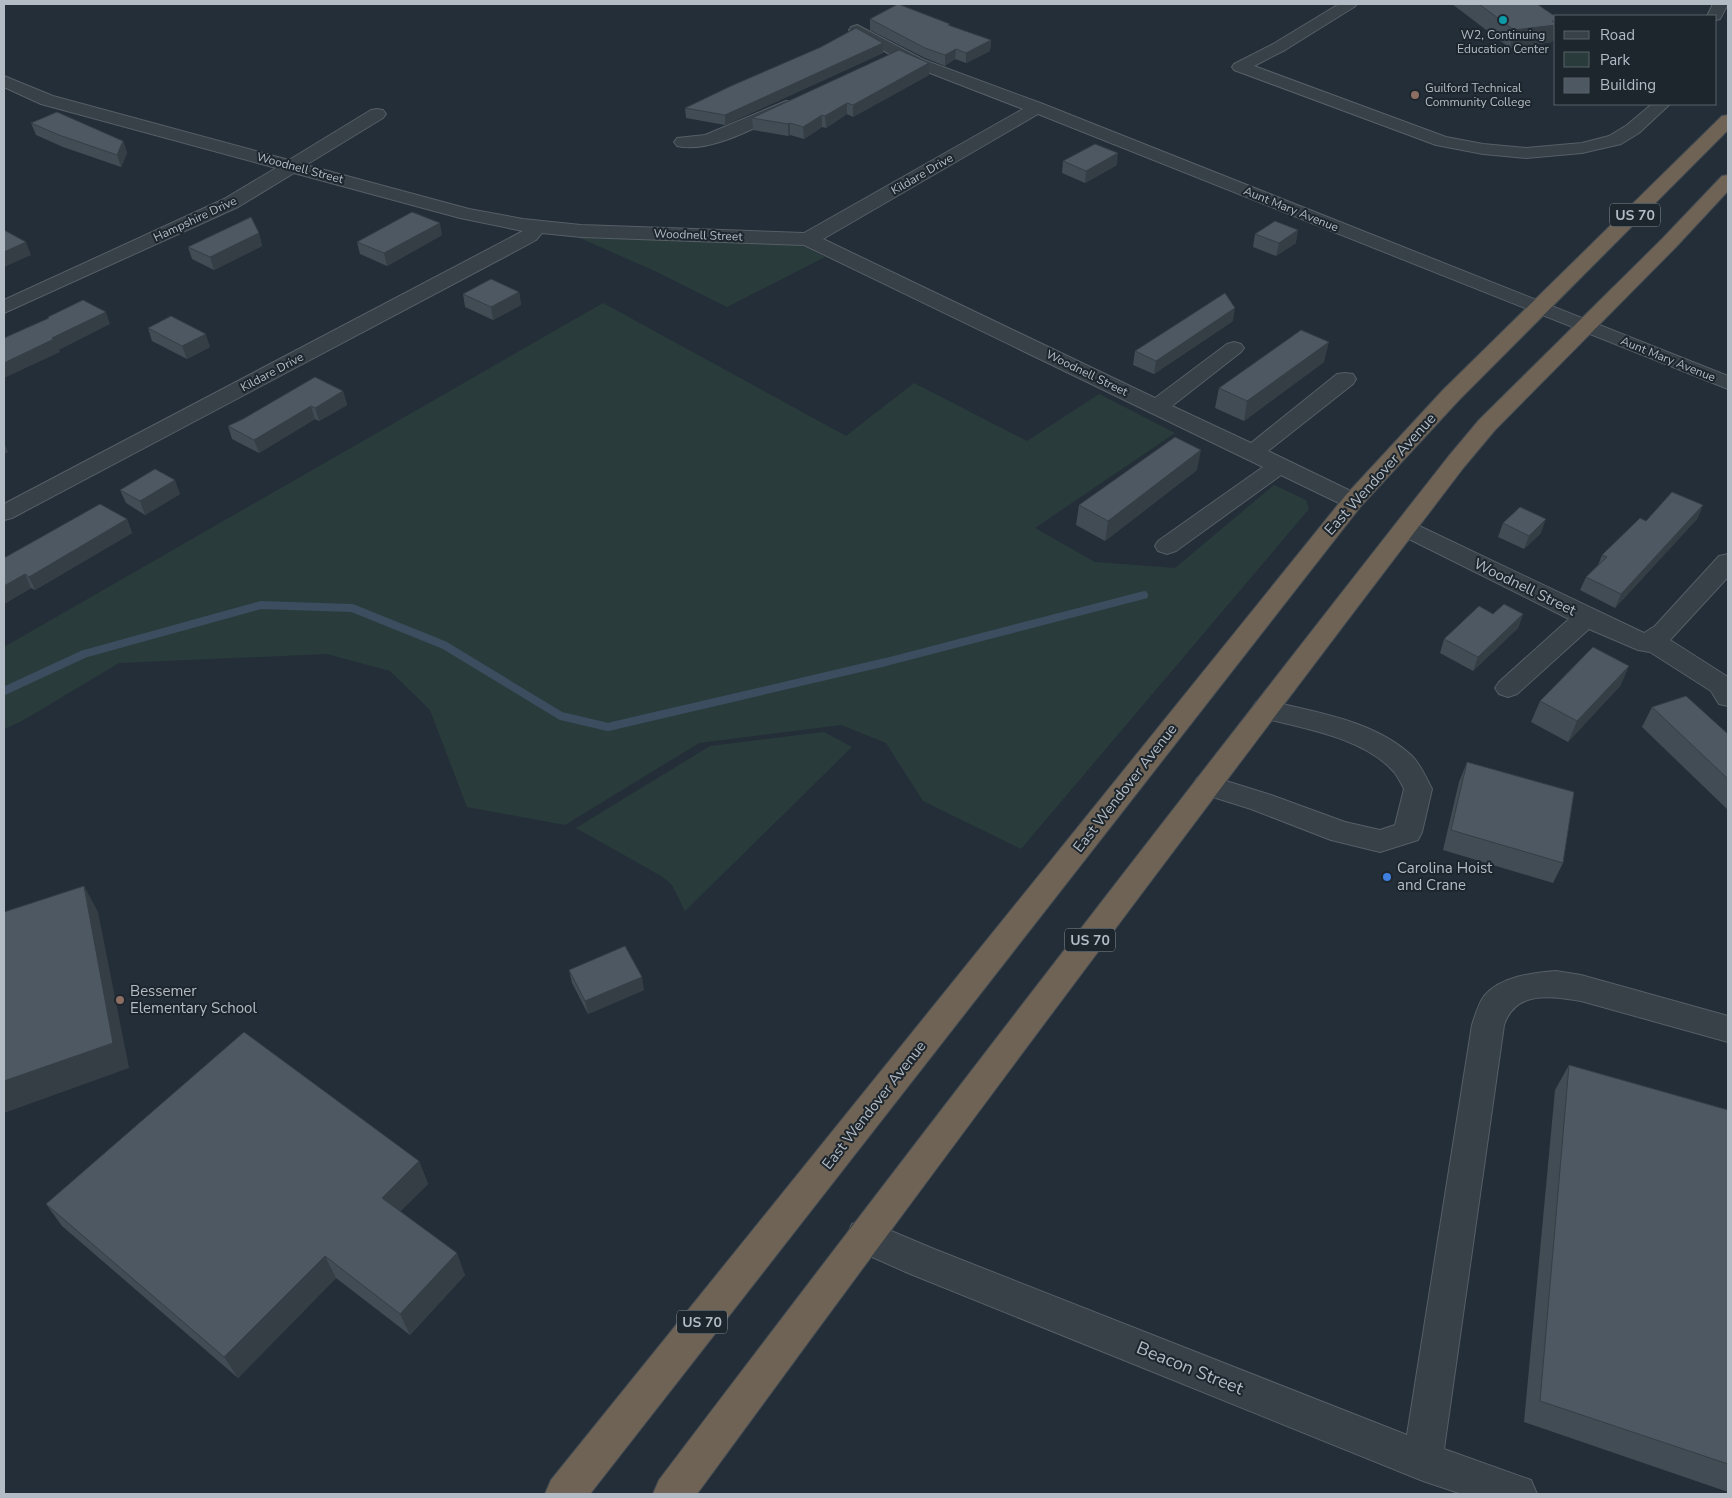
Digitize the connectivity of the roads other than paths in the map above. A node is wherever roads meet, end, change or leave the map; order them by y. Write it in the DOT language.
graph roads {
  1 [pos="1349,4"];
  2 [pos="857,30"];
  3 [pos="899,53"];
  4 [pos="881,62"];
  5 [pos="4,81"];
  6 [pos="799,100"];
  7 [pos="1661,105"];
  8 [pos="1037,108"];
  9 [pos="377,114"];
  10 [pos="1728,120"];
  11 [pos="684,142"];
  12 [pos="293,166"];
  13 [pos="1728,180"];
  14 [pos="537,226"];
  15 [pos="808,239"];
  16 [pos="4,306"];
  17 [pos="1539,308"];
  18 [pos="1585,326"];
  19 [pos="1234,348"];
  20 [pos="1345,379"];
  21 [pos="1728,383"];
  22 [pos="1157,407"];
  23 [pos="1252,453"];
  24 [pos="1279,466"];
  25 [pos="1353,501"];
  26 [pos="4,513"];
  27 [pos="1405,528"];
  28 [pos="1167,546"];
  29 [pos="1728,562"];
  30 [pos="1586,617"];
  31 [pos="1649,642"];
  32 [pos="1508,688"];
  33 [pos="1728,697"];
  34 [pos="1265,709"];
  35 [pos="1207,785"];
  36 [pos="1728,1029"];
  37 [pos="866,1236"];
  38 [pos="1423,1461"];
  39 [pos="565,1494"];
  40 [pos="673,1494"];
  41 [pos="1517,1494"];
  1 -- 7 [label="street"];
  2 -- 3 [label="street, Aunt Mary Avenue"];
  3 -- 4 [label="street"];
  3 -- 8 [label="street, Aunt Mary Avenue"];
  5 -- 12 [label="street, Woodnell Street"];
  6 -- 11 [label="street"];
  8 -- 15 [label="street, Kildare Drive"];
  8 -- 17 [label="street, Aunt Mary Avenue"];
  9 -- 12 [label="street, Hampshire Drive"];
  10 -- 17 [label="highway, East Wendover Avenue / US 70"];
  12 -- 14 [label="street, Woodnell Street"];
  12 -- 16 [label="street, Hampshire Drive"];
  13 -- 18 [label="highway, US 70"];
  14 -- 15 [label="street, Woodnell Street"];
  14 -- 26 [label="street, Kildare Drive"];
  15 -- 22 [label="street, Woodnell Street"];
  17 -- 18 [label="street, Aunt Mary Avenue"];
  17 -- 25 [label="highway, East Wendover Avenue / US 70"];
  18 -- 21 [label="street, Aunt Mary Avenue"];
  18 -- 27 [label="highway, US 70"];
  19 -- 22 [label="street"];
  20 -- 23 [label="street"];
  22 -- 23 [label="street, Woodnell Street"];
  23 -- 24 [label="street, Woodnell Street"];
  24 -- 25 [label="street, Woodnell Street"];
  24 -- 28 [label="street"];
  25 -- 39 [label="highway, East Wendover Avenue / US 70"];
  27 -- 30 [label="street, Woodnell Street"];
  27 -- 34 [label="highway, US 70"];
  29 -- 31 [label="street"];
  30 -- 31 [label="street, Woodnell Street"];
  30 -- 32 [label="street"];
  31 -- 33 [label="street, Woodnell Street"];
  34 -- 35 [label="highway, US 70"];
  34 -- 35 [label="street"];
  35 -- 37 [label="highway, US 70"];
  36 -- 38 [label="street"];
  37 -- 38 [label="street, Beacon Street"];
  37 -- 40 [label="highway, US 70"];
  38 -- 41 [label="street, Beacon Street"];
}
